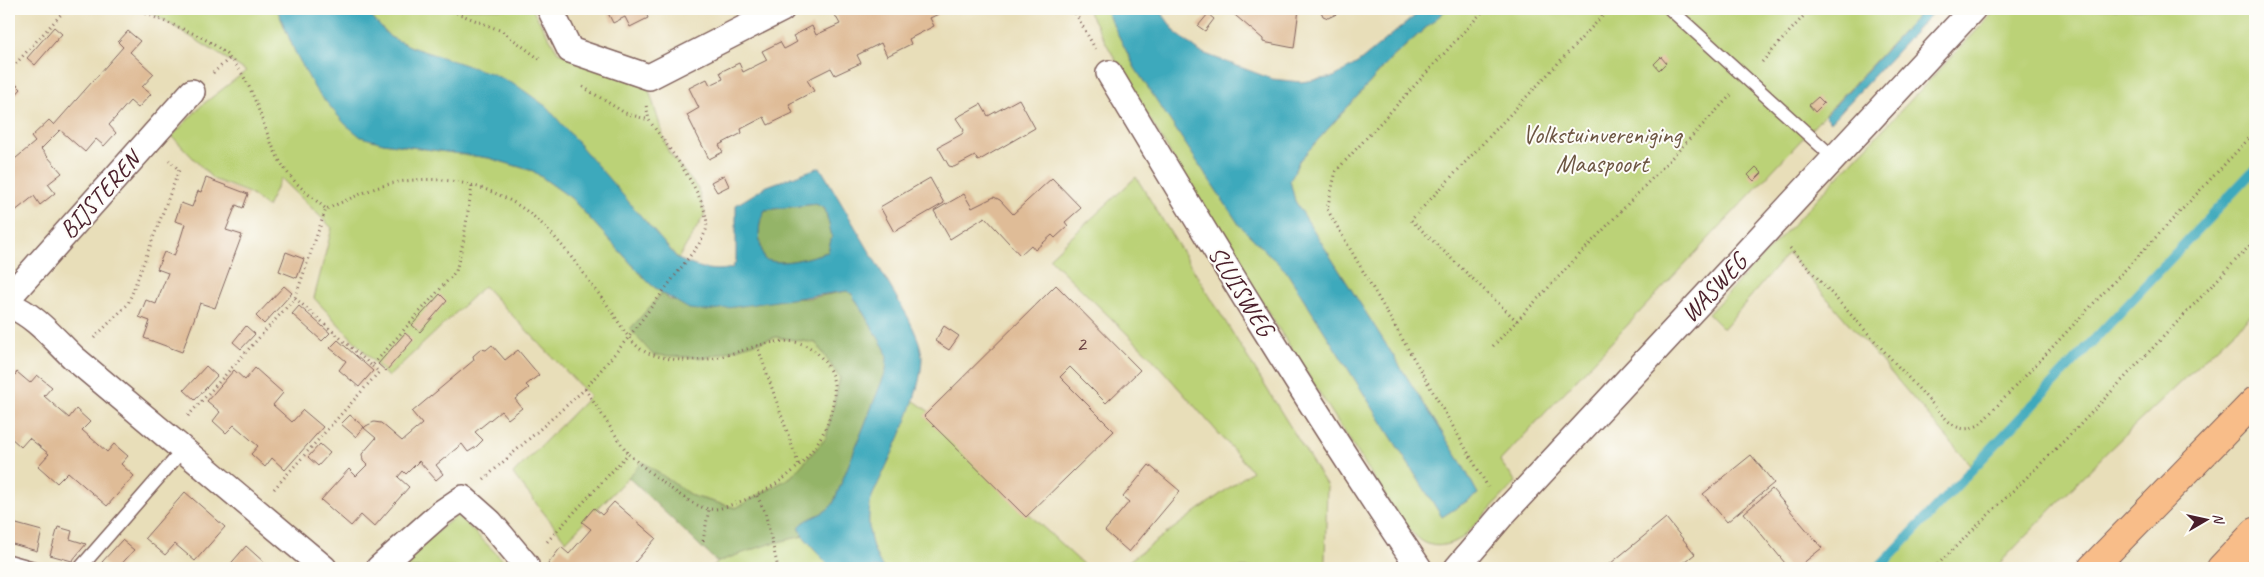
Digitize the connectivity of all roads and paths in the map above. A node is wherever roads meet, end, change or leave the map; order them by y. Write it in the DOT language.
graph roads {
  1 [pos="66,9"];
  2 [pos="137,9"];
  3 [pos="550,9"];
  4 [pos="782,9"];
  5 [pos="1073,9"];
  6 [pos="1485,9"];
  7 [pos="1609,9"];
  8 [pos="1670,9"];
  9 [pos="1810,9"];
  10 [pos="1973,9"];
  11 [pos="9,71"];
  12 [pos="1109,73"];
  13 [pos="649,77"];
  14 [pos="1746,79"];
  15 [pos="192,92"];
  16 [pos="2255,132"];
  17 [pos="148,141"];
  18 [pos="1834,158"];
  19 [pos="472,186"];
  20 [pos="326,209"];
  21 [pos="1771,226"];
  22 [pos="2255,240"];
  23 [pos="9,297"];
  24 [pos="295,298"];
  25 [pos="9,305"];
  26 [pos="1518,321"];
  27 [pos="628,338"];
  28 [pos="757,345"];
  29 [pos="1493,346"];
  30 [pos="74,358"];
  31 [pos="372,366"];
  32 [pos="585,388"];
  33 [pos="2255,401"];
  34 [pos="175,444"];
  35 [pos="628,454"];
  36 [pos="799,466"];
  37 [pos="757,496"];
  38 [pos="463,498"];
  39 [pos="709,509"];
  40 [pos="254,511"];
  41 [pos="1503,514"];
  42 [pos="2255,532"];
  43 [pos="703,541"];
  44 [pos="9,561"];
  45 [pos="524,567"];
  46 [pos="34,568"];
  47 [pos="80,568"];
  48 [pos="324,568"];
  49 [pos="379,568"];
  50 [pos="778,568"];
  51 [pos="1419,568"];
  52 [pos="1457,568"];
  53 [pos="1934,568"];
  54 [pos="2092,568"];
  55 [pos="2221,568"];
  1 -- 11 [label="path"];
  2 -- 20 [label="path"];
  3 -- 13 [label="street"];
  4 -- 13 [label="street"];
  5 -- 12 [label="path"];
  6 -- 41 [label="path"];
  7 -- 26 [label="path"];
  8 -- 14 [label="lane"];
  9 -- 14 [label="path"];
  10 -- 18 [label="street, WASWEG"];
  12 -- 51 [label="street, SLUISWEG"];
  13 -- 27 [label="path"];
  14 -- 18 [label="lane"];
  14 -- 26 [label="path"];
  15 -- 17 [label="street, BIJSTEREN"];
  16 -- 21 [label="path"];
  17 -- 23 [label="street, BIJSTEREN"];
  17 -- 30 [label="path"];
  18 -- 21 [label="street, WASWEG"];
  19 -- 20 [label="path"];
  19 -- 27 [label="path"];
  19 -- 31 [label="path"];
  20 -- 24 [label="path"];
  21 -- 41 [label="street, WASWEG"];
  22 -- 53 [label="path"];
  24 -- 31 [label="path"];
  24 -- 34 [label="path"];
  25 -- 30 [label="street"];
  26 -- 29 [label="path"];
  27 -- 28 [label="path"];
  27 -- 32 [label="path"];
  28 -- 36 [label="path"];
  28 -- 36 [label="path"];
  30 -- 34 [label="street"];
  31 -- 40 [label="path"];
  32 -- 35 [label="path"];
  32 -- 38 [label="path"];
  33 -- 54 [label="highway"];
  34 -- 40 [label="street"];
  34 -- 47 [label="lane"];
  35 -- 39 [label="path"];
  35 -- 45 [label="path"];
  36 -- 37 [label="path"];
  37 -- 39 [label="path"];
  37 -- 50 [label="path"];
  38 -- 45 [label="street"];
  38 -- 49 [label="street"];
  39 -- 43 [label="path"];
  40 -- 48 [label="street"];
  41 -- 52 [label="street, WASWEG"];
  42 -- 55 [label="highway"];
  44 -- 46 [label="lane"];
}
